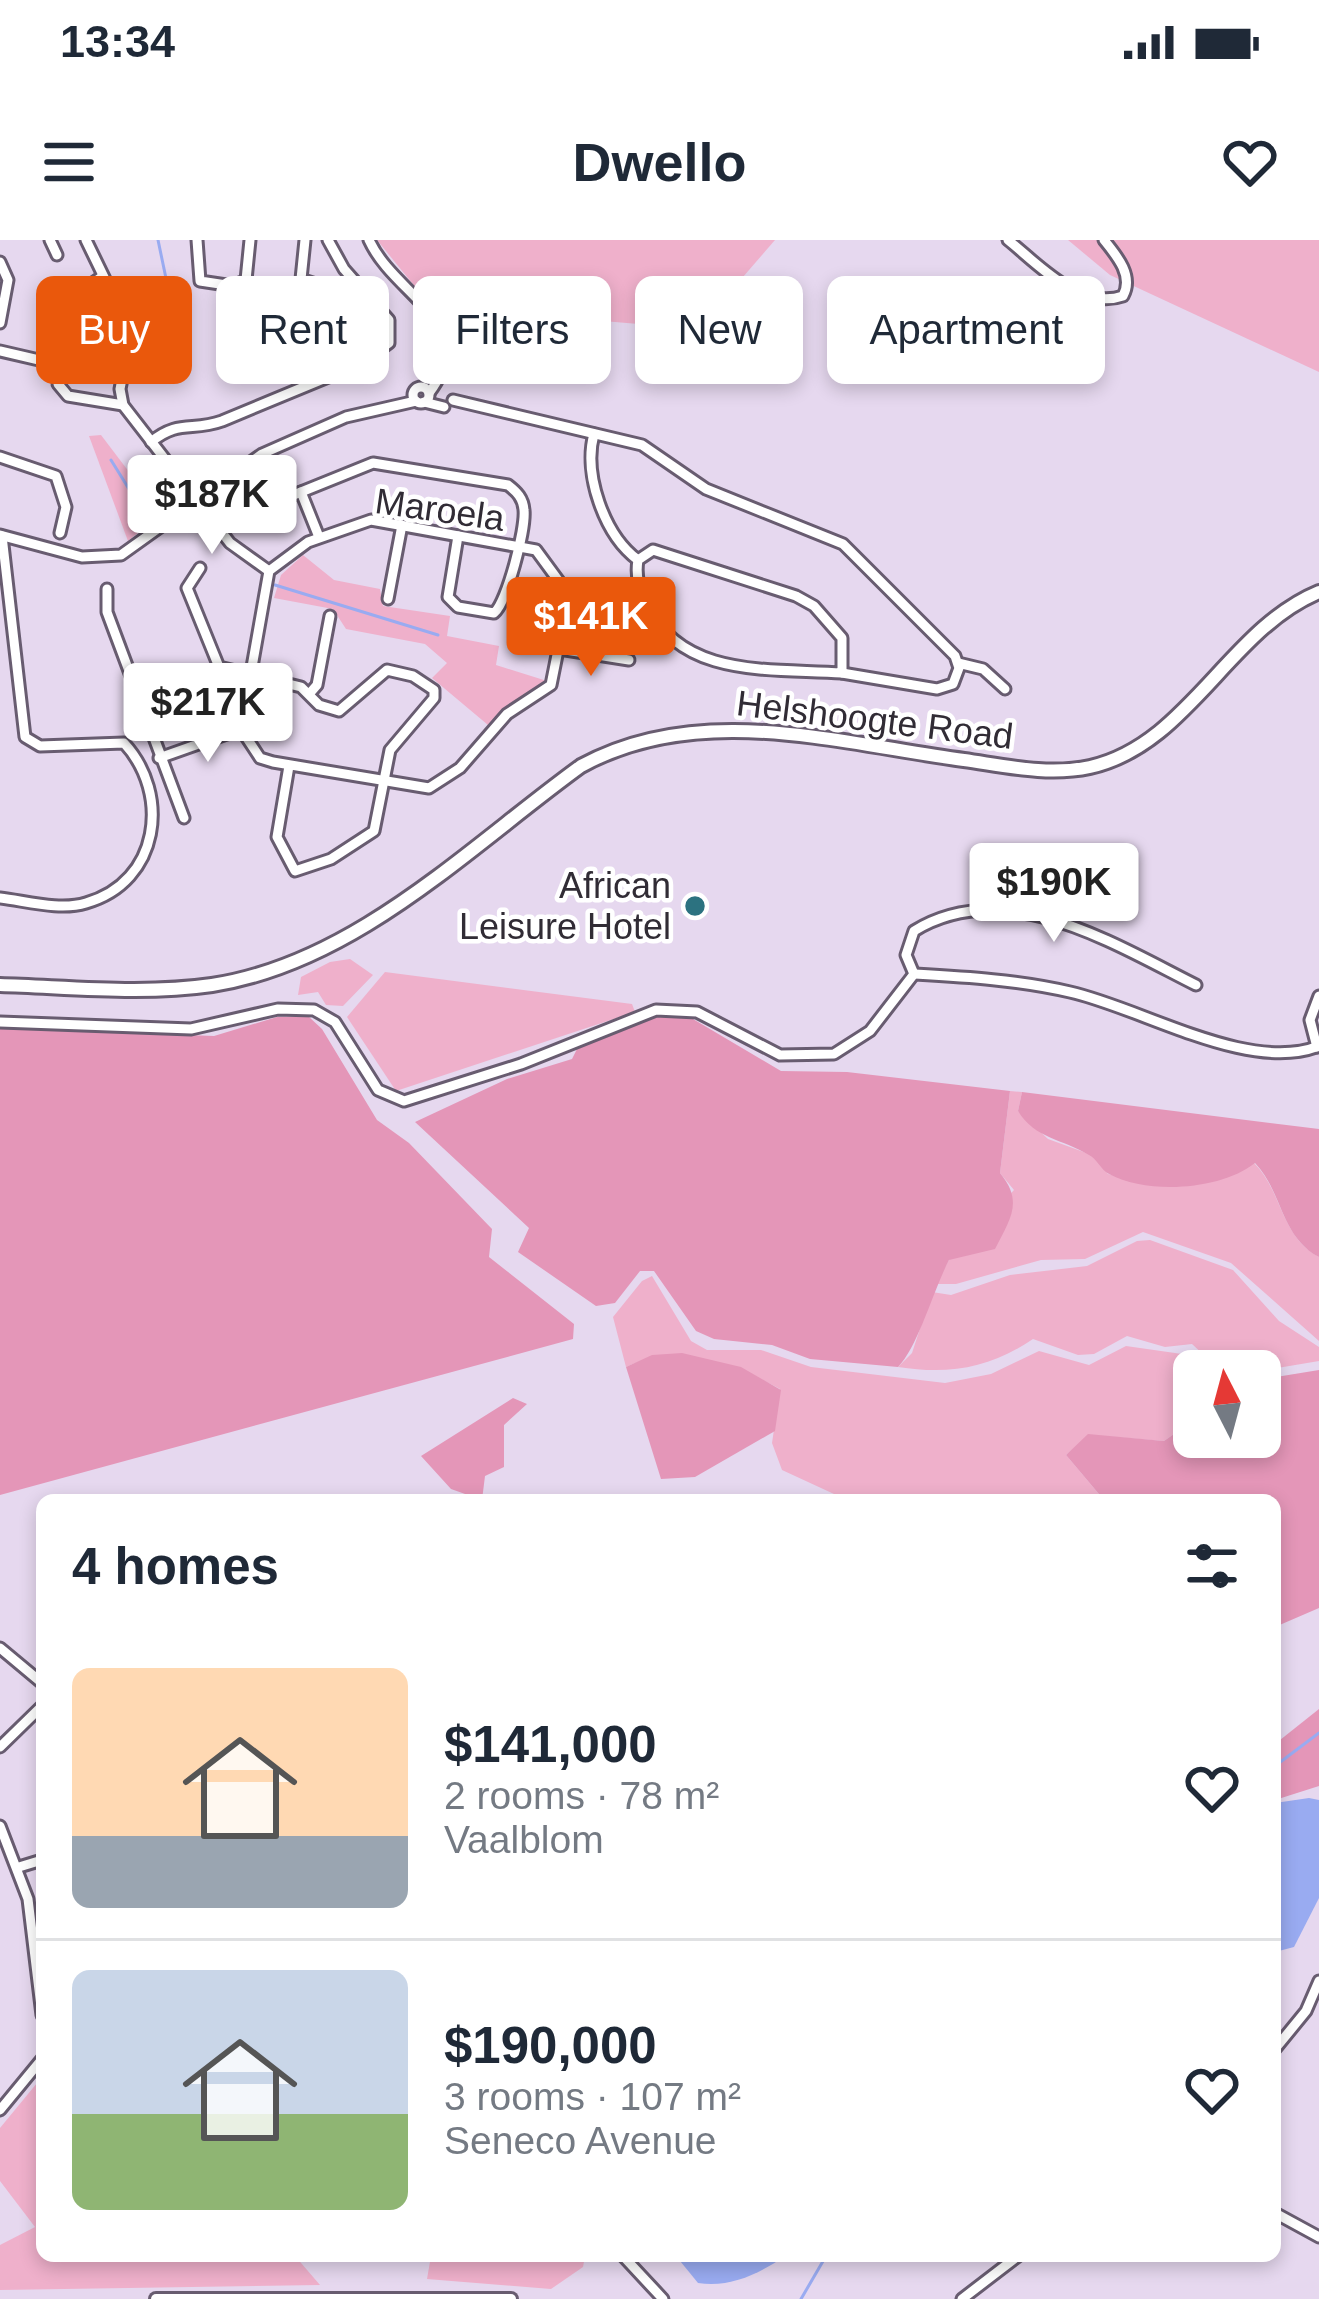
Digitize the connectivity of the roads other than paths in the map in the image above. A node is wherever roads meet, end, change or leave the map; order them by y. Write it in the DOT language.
graph roads {
  1 [pos="50,240"];
  2 [pos="86,240"];
  3 [pos="197,240"];
  4 [pos="250,240"];
  5 [pos="305,240"];
  6 [pos="328,240"];
  7 [pos="369,240"];
  8 [pos="1008,240"];
  9 [pos="1104,240"];
  10 [pos="57,256"];
  11 [pos="0,262"];
  12 [pos="103,276"];
  13 [pos="301,276"];
  14 [pos="0,323"];
  15 [pos="0,352"];
  16 [pos="36,360"];
  17 [pos="58,384"];
  18 [pos="121,384"];
  19 [pos="433,399"];
  20 [pos="123,405"];
  21 [pos="594,434"];
  22 [pos="151,442"];
  23 [pos="0,458"];
  24 [pos="301,492"];
  25 [pos="194,500"];
  26 [pos="259,509"];
  27 [pos="402,525"];
  28 [pos="60,533"];
  29 [pos="1,536"];
  30 [pos="458,536"];
  31 [pos="319,537"];
  32 [pos="517,547"];
  33 [pos="638,560"];
  34 [pos="200,568"];
  35 [pos="269,572"];
  36 [pos="107,590"];
  37 [pos="1319,592"];
  38 [pos="388,599"];
  39 [pos="330,616"];
  40 [pos="559,649"];
  41 [pos="629,660"];
  42 [pos="958,663"];
  43 [pos="842,673"];
  44 [pos="249,677"];
  45 [pos="1006,688"];
  46 [pos="310,693"];
  47 [pos="241,729"];
  48 [pos="160,758"];
  49 [pos="289,766"];
  50 [pos="384,783"];
  51 [pos="184,818"];
  52 [pos="0,898"];
  53 [pos="914,974"];
  54 [pos="0,985"];
  55 [pos="1196,986"];
  56 [pos="1319,996"];
  57 [pos="0,1022"];
  58 [pos="1318,1047"];
  59 [pos="0,1648"];
  60 [pos="36,1678"];
  61 [pos="36,1712"];
  62 [pos="0,1747"];
  63 [pos="0,1826"];
  64 [pos="36,1862"];
  65 [pos="19,1868"];
  66 [pos="1319,1981"];
  67 [pos="36,2002"];
  68 [pos="1281,2042"];
  69 [pos="36,2067"];
  70 [pos="0,2110"];
  71 [pos="1281,2216"];
  72 [pos="1319,2236"];
  73 [pos="629,2262"];
  74 [pos="1010,2262"];
  75 [pos="156,2299"];
  76 [pos="511,2299"];
  77 [pos="663,2299"];
  78 [pos="962,2299"];
  1 -- 10 [label="street"];
  2 -- 12 [label="street"];
  3 -- 4 [label="street"];
  5 -- 13 [label="street"];
  6 -- 22 [label="street"];
  7 -- 19 [label="street"];
  8 -- 9 [label="street"];
  11 -- 14 [label="street"];
  15 -- 16 [label="street"];
  17 -- 20 [label="street"];
  18 -- 20 [label="street"];
  19 -- 21 [label="street"];
  19 -- 25 [label="street"];
  20 -- 22 [label="street"];
  21 -- 33 [label="street"];
  21 -- 42 [label="street"];
  22 -- 25 [label="street"];
  23 -- 28 [label="street"];
  24 -- 26 [label="street"];
  24 -- 31 [label="street"];
  24 -- 32 [label="street"];
  25 -- 29 [label="street"];
  25 -- 35 [label="street"];
  27 -- 30 [label="street, Maroela"];
  27 -- 31 [label="street, Maroela"];
  27 -- 38 [label="street"];
  29 -- 52 [label="street"];
  30 -- 32 [label="street, Maroela"];
  30 -- 32 [label="street"];
  31 -- 35 [label="street, Maroela"];
  32 -- 40 [label="street, Maroela"];
  33 -- 43 [label="street"];
  33 -- 43 [label="street"];
  34 -- 44 [label="street"];
  35 -- 44 [label="street"];
  36 -- 48 [label="street"];
  37 -- 54 [label="main road, Helshoogte Road"];
  39 -- 46 [label="street"];
  40 -- 41 [label="street"];
  40 -- 50 [label="street, Maroela"];
  42 -- 43 [label="street"];
  42 -- 45 [label="street"];
  44 -- 46 [label="street"];
  44 -- 47 [label="street"];
  46 -- 50 [label="street"];
  47 -- 48 [label="street"];
  47 -- 49 [label="street, Maroela"];
  48 -- 51 [label="street"];
  49 -- 50 [label="street, Maroela"];
  49 -- 50 [label="street"];
  53 -- 55 [label="street"];
  53 -- 57 [label="street"];
  53 -- 58 [label="street"];
  56 -- 58 [label="street"];
  59 -- 60 [label="street"];
  61 -- 62 [label="street"];
  63 -- 65 [label="street"];
  64 -- 65 [label="street"];
  65 -- 67 [label="street"];
  66 -- 68 [label="street"];
  69 -- 70 [label="street"];
  71 -- 72 [label="street"];
  73 -- 77 [label="street"];
  74 -- 78 [label="street"];
  75 -- 76 [label="street"];
}
